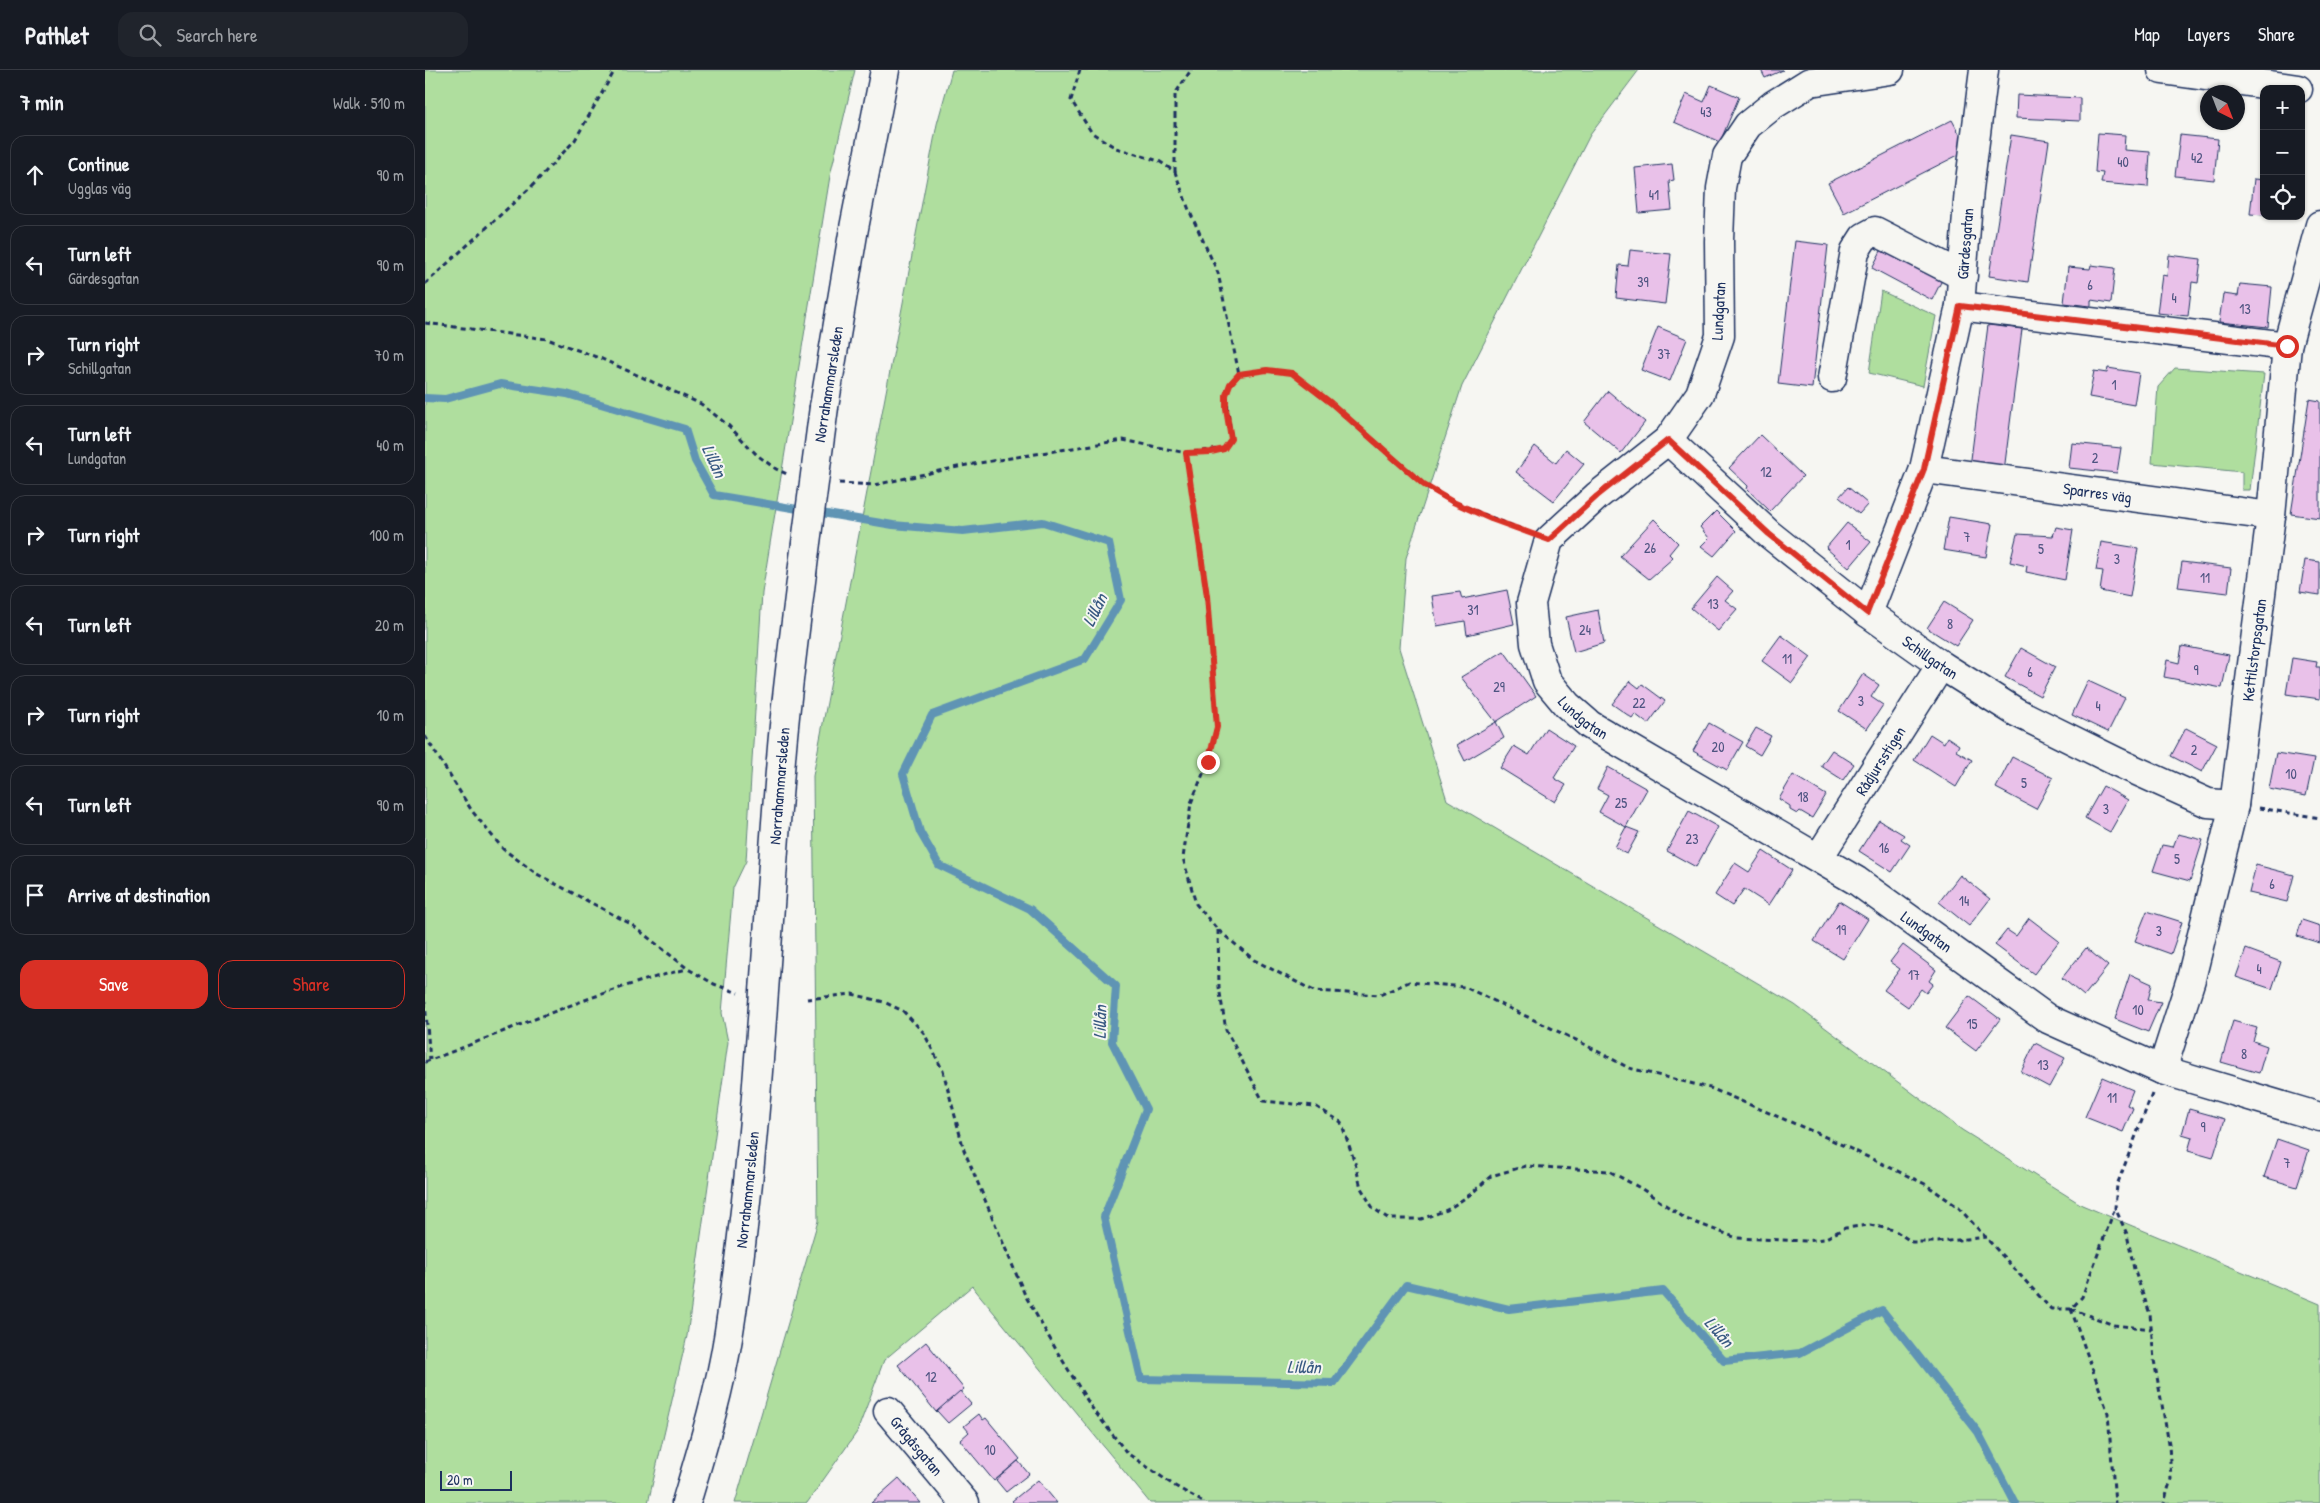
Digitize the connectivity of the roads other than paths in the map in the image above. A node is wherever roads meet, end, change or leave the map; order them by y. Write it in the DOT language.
graph roads {
  1 [pos="885,70"];
  2 [pos="1890,70"];
  3 [pos="1984,70"];
  4 [pos="2161,70"];
  5 [pos="2271,85"];
  6 [pos="2305,90"];
  7 [pos="2320,92"];
  8 [pos="2320,224"];
  9 [pos="1963,276"];
  10 [pos="1960,306"];
  11 [pos="2287,346"];
  12 [pos="1832,378"];
  13 [pos="1668,440"];
  14 [pos="1924,469"];
  15 [pos="2271,516"];
  16 [pos="1867,613"];
  17 [pos="1941,665"];
  18 [pos="2234,806"];
  19 [pos="1819,857"];
  20 [pos="2161,1070"];
  21 [pos="2320,1117"];
  22 [pos="888,1411"];
  23 [pos="686,1503"];
  24 [pos="965,1503"];
  1 -- 23 [label="street, Norrahammarsleden, bridge"];
  2 -- 13 [label="street, Lundgatan"];
  3 -- 9 [label="street, Gärdesgatan"];
  4 -- 5 [label="street"];
  6 -- 7 [label="street"];
  8 -- 11 [label="street, Kettilstorpsgatan"];
  9 -- 10 [label="street, Gärdesgatan"];
  9 -- 12 [label="street"];
  10 -- 11 [label="street"];
  10 -- 14 [label="street, Gärdesgatan"];
  11 -- 15 [label="street, Kettilstorpsgatan"];
  13 -- 16 [label="street, Schillgatan"];
  13 -- 19 [label="street, Lundgatan"];
  14 -- 15 [label="street, Sparres väg"];
  14 -- 16 [label="street, Gärdesgatan"];
  15 -- 18 [label="street, Kettilstorpsgatan"];
  16 -- 17 [label="street, Schillgatan"];
  17 -- 18 [label="street, Schillgatan"];
  17 -- 19 [label="street, Rådjursstigen"];
  18 -- 20 [label="street, Kettilstorpsgatan"];
  19 -- 20 [label="street, Lundgatan"];
  20 -- 21 [label="street, Lundgatan"];
  22 -- 24 [label="street, Grågåsgatan"];
}
